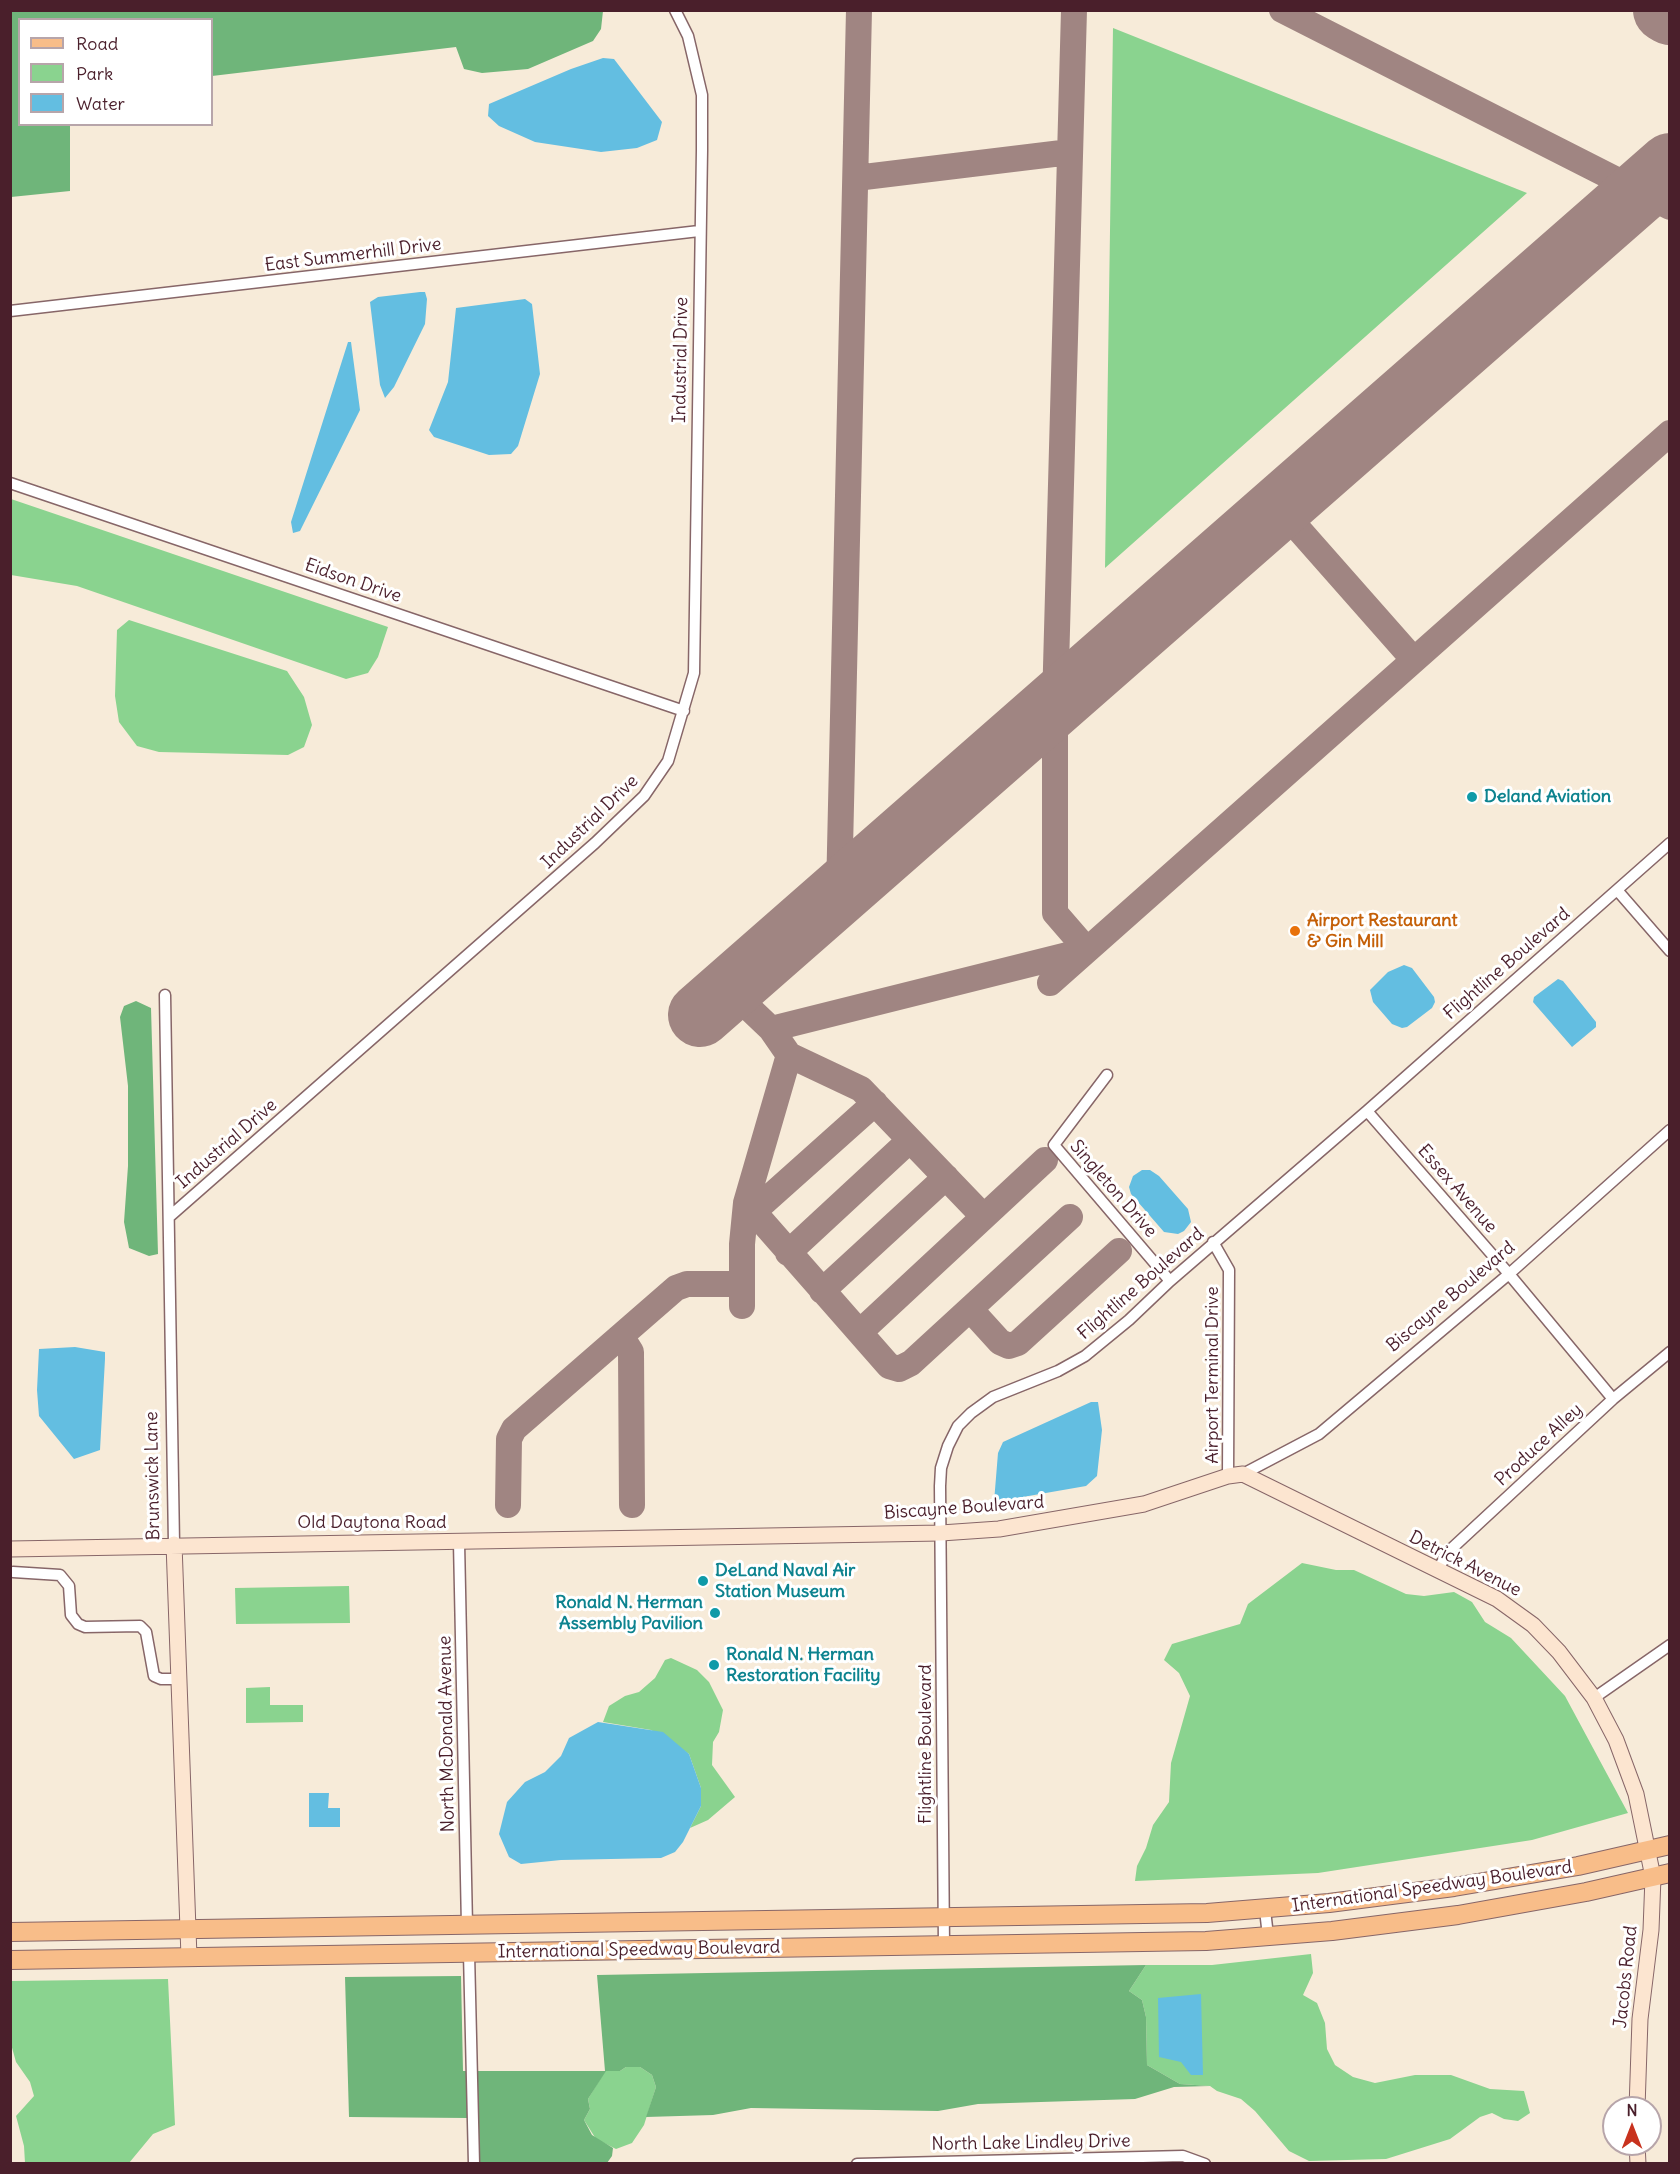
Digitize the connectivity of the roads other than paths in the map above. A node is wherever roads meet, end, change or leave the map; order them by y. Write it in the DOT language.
graph roads {
  1 [pos="675,10"];
  2 [pos="699,231"];
  3 [pos="10,311"];
  4 [pos="10,483"];
  5 [pos="684,711"];
  6 [pos="1670,843"];
  7 [pos="1617,890"];
  8 [pos="1670,951"];
  9 [pos="165,995"];
  10 [pos="1107,1075"];
  11 [pos="1367,1111"];
  12 [pos="1670,1130"];
  13 [pos="169,1217"];
  14 [pos="1213,1242"];
  15 [pos="1509,1274"];
  16 [pos="1170,1281"];
  17 [pos="1670,1352"];
  18 [pos="1613,1399"];
  19 [pos="1236,1475"];
  20 [pos="941,1533"];
  21 [pos="733,1537"];
  22 [pos="459,1542"];
  23 [pos="174,1544"];
  24 [pos="10,1549"];
  25 [pos="1438,1569"];
  26 [pos="13,1572"];
  27 [pos="1670,1645"];
  28 [pos="179,1679"];
  29 [pos="1594,1698"];
  30 [pos="1670,1845"];
  31 [pos="1648,1851"];
  32 [pos="1661,1875"];
  33 [pos="1265,1910"];
  34 [pos="944,1918"];
  35 [pos="509,1925"];
  36 [pos="467,1926"];
  37 [pos="189,1930"];
  38 [pos="10,1932"];
  39 [pos="1268,1936"];
  40 [pos="944,1946"];
  41 [pos="428,1953"];
  42 [pos="469,1953"];
  43 [pos="189,1957"];
  44 [pos="10,1960"];
  45 [pos="1637,2096"];
  46 [pos="474,2163"];
  47 [pos="857,2163"];
  48 [pos="884,2163"];
  49 [pos="1205,2163"];
  1 -- 2 [label="street, Industrial Drive"];
  2 -- 3 [label="street, East Summerhill Drive"];
  2 -- 5 [label="street, Industrial Drive"];
  4 -- 5 [label="street, Eidson Drive"];
  5 -- 13 [label="street, Industrial Drive"];
  6 -- 7 [label="street, Flightline Boulevard"];
  7 -- 8 [label="street"];
  7 -- 11 [label="street, Flightline Boulevard"];
  9 -- 13 [label="street, Brunswick Lane"];
  10 -- 16 [label="street, Singleton Drive"];
  11 -- 14 [label="street, Flightline Boulevard"];
  11 -- 15 [label="street, Essex Avenue"];
  12 -- 15 [label="street, Biscayne Boulevard"];
  13 -- 23 [label="street, Brunswick Lane"];
  14 -- 16 [label="street, Flightline Boulevard"];
  14 -- 19 [label="street, Airport Terminal Drive"];
  15 -- 18 [label="street, Essex Avenue"];
  15 -- 19 [label="street, Biscayne Boulevard"];
  16 -- 20 [label="street, Flightline Boulevard"];
  17 -- 18 [label="street, Produce Alley"];
  18 -- 25 [label="street, Produce Alley"];
  19 -- 20 [label="street, Biscayne Boulevard"];
  19 -- 25 [label="street, Detrick Avenue"];
  20 -- 21 [label="street, Biscayne Boulevard"];
  20 -- 34 [label="street, Flightline Boulevard"];
  21 -- 22 [label="street, Old Daytona Road"];
  22 -- 23 [label="street, Old Daytona Road"];
  22 -- 36 [label="street, North McDonald Avenue"];
  23 -- 24 [label="street, Old Daytona Road"];
  23 -- 28 [label="street, Brunswick Lane"];
  25 -- 29 [label="street, Detrick Avenue"];
  26 -- 28 [label="street"];
  27 -- 29 [label="street"];
  28 -- 37 [label="street, Brunswick Lane"];
  29 -- 31 [label="street, Detrick Avenue"];
  30 -- 31 [label="main road, International Speedway Boulevard"];
  31 -- 32 [label="street, Jacobs Road"];
  31 -- 33 [label="main road, International Speedway Boulevard"];
  32 -- 39 [label="main road, International Speedway Boulevard"];
  32 -- 45 [label="street, Jacobs Road"];
  33 -- 34 [label="main road, International Speedway Boulevard"];
  33 -- 39 [label="street"];
  34 -- 35 [label="main road, International Speedway Boulevard"];
  34 -- 40 [label="street, Flightline Boulevard"];
  35 -- 36 [label="main road, International Speedway Boulevard"];
  35 -- 42 [label="main road"];
  36 -- 37 [label="main road, International Speedway Boulevard"];
  36 -- 41 [label="main road"];
  37 -- 38 [label="main road, International Speedway Boulevard"];
  37 -- 43 [label="street, Brunswick Lane"];
  39 -- 40 [label="main road, International Speedway Boulevard"];
  40 -- 42 [label="main road, International Speedway Boulevard"];
  41 -- 42 [label="main road, International Speedway Boulevard"];
  41 -- 43 [label="main road, International Speedway Boulevard"];
  42 -- 46 [label="street"];
  43 -- 44 [label="main road, International Speedway Boulevard"];
  47 -- 48 [label="street, North Lake Lindley Drive"];
  48 -- 49 [label="street, North Lake Lindley Drive"];
}
